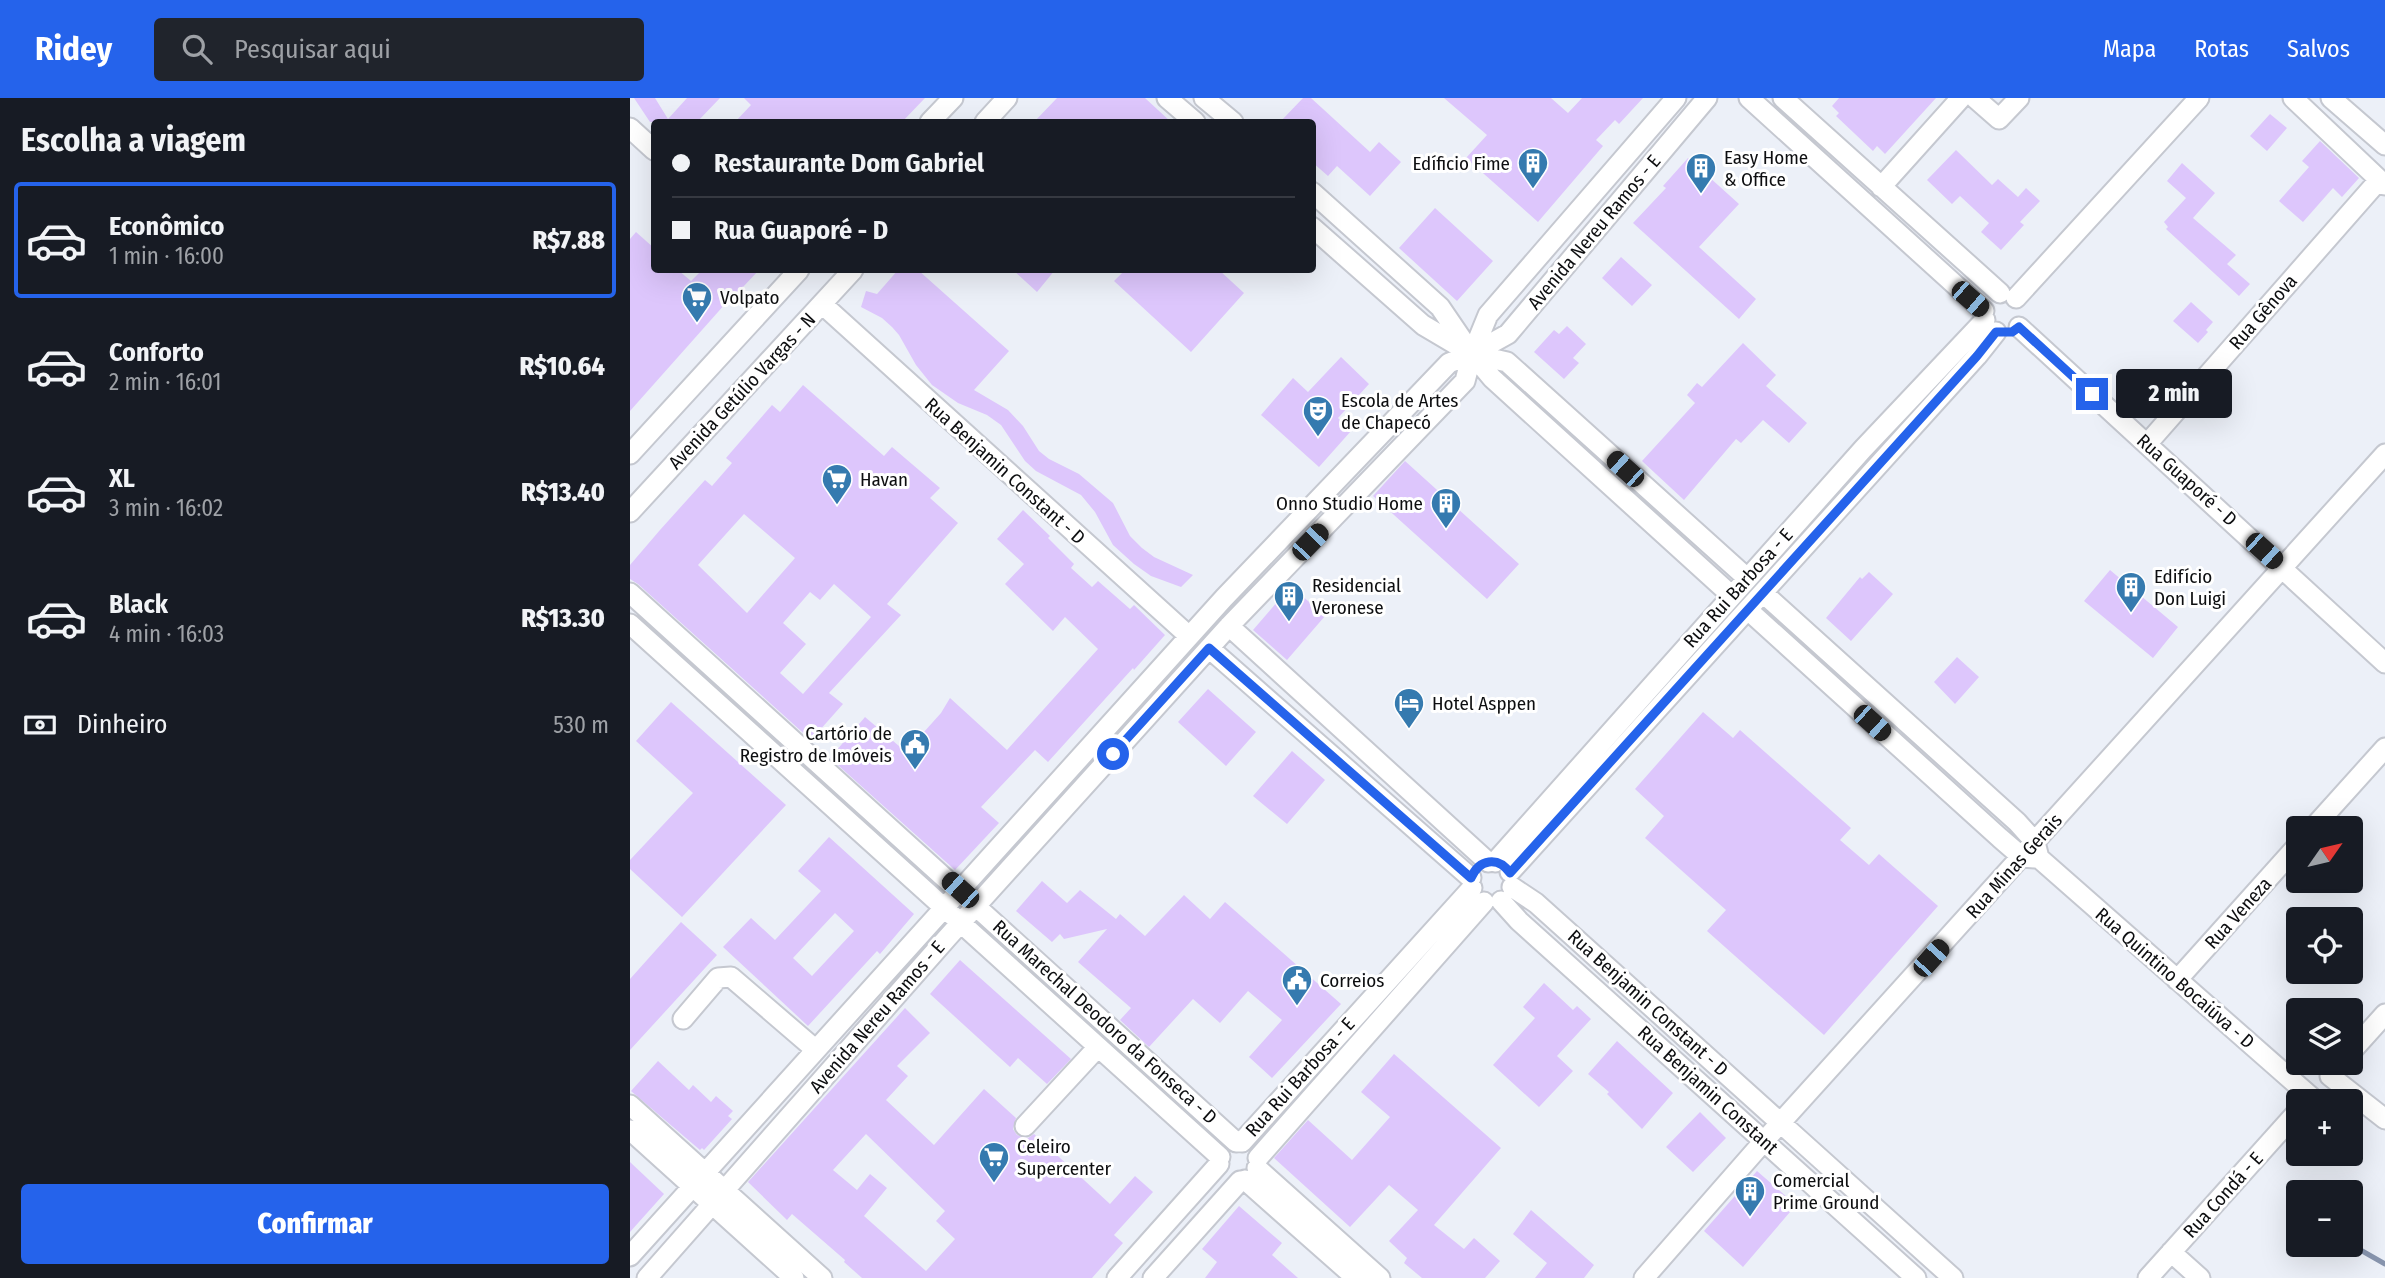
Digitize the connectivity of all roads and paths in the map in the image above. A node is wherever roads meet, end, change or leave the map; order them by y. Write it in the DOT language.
graph roads {
  1 [pos="953,98"];
  2 [pos="1007,98"];
  3 [pos="1167,98"];
  4 [pos="1204,98"];
  5 [pos="1676,98"];
  6 [pos="1707,98"];
  7 [pos="1749,98"];
  8 [pos="1961,98"];
  9 [pos="1975,98"];
  10 [pos="2019,98"];
  11 [pos="2199,98"];
  12 [pos="2293,98"];
  13 [pos="2336,100"];
  14 [pos="1789,103"];
  15 [pos="933,119"];
  16 [pos="988,119"];
  17 [pos="1192,119"];
  18 [pos="1229,119"];
  19 [pos="1779,125"];
  20 [pos="630,128"];
  21 [pos="2385,145"];
  22 [pos="651,147"];
  23 [pos="2382,182"];
  24 [pos="1881,187"];
  25 [pos="1316,196"];
  26 [pos="1316,231"];
  27 [pos="791,273"];
  28 [pos="850,273"];
  29 [pos="2008,296"];
  30 [pos="822,304"];
  31 [pos="1988,321"];
  32 [pos="2019,327"];
  33 [pos="1472,354"];
  34 [pos="2147,444"];
  35 [pos="630,454"];
  36 [pos="2385,454"];
  37 [pos="630,513"];
  38 [pos="2284,569"];
  39 [pos="1747,578"];
  40 [pos="630,593"];
  41 [pos="1763,593"];
  42 [pos="1731,595"];
  43 [pos="1748,610"];
  44 [pos="630,624"];
  45 [pos="1229,626"];
  46 [pos="1189,636"];
  47 [pos="1209,648"];
  48 [pos="1266,660"];
  49 [pos="2385,663"];
  50 [pos="1247,681"];
  51 [pos="2385,748"];
  52 [pos="1950,761"];
  53 [pos="1933,778"];
  54 [pos="2325,816"];
  55 [pos="2032,852"];
  56 [pos="2286,858"];
  57 [pos="1492,881"];
  58 [pos="960,890"];
  59 [pos="977,905"];
  60 [pos="945,908"];
  61 [pos="961,922"];
  62 [pos="2177,980"];
  63 [pos="1639,996"];
  64 [pos="1623,1014"];
  65 [pos="2385,1014"];
  66 [pos="683,1019"];
  67 [pos="2363,1039"];
  68 [pos="1098,1047"];
  69 [pos="816,1050"];
  70 [pos="2331,1075"];
  71 [pos="2342,1075"];
  72 [pos="2290,1089"];
  73 [pos="2318,1089"];
  74 [pos="630,1105"];
  75 [pos="2385,1119"];
  76 [pos="1781,1123"];
  77 [pos="2286,1124"];
  78 [pos="1025,1126"];
  79 [pos="630,1130"];
  80 [pos="1764,1141"];
  81 [pos="1239,1142"];
  82 [pos="1219,1161"];
  83 [pos="1250,1172"];
  84 [pos="699,1180"];
  85 [pos="718,1197"];
  86 [pos="1921,1250"];
  87 [pos="2171,1252"];
  88 [pos="630,1256"];
  89 [pos="1911,1273"];
  90 [pos="1376,1277"];
  91 [pos="648,1278"];
  92 [pos="794,1278"];
  93 [pos="822,1278"];
  94 [pos="1117,1278"];
  95 [pos="1153,1278"];
  96 [pos="1356,1278"];
  97 [pos="1644,1278"];
  98 [pos="1953,1278"];
  99 [pos="2148,1278"];
  100 [pos="2200,1278"];
  1 -- 15 [label="street"];
  2 -- 16 [label="street"];
  3 -- 17 [label="street"];
  4 -- 18 [label="street"];
  5 -- 33 [label="street, Avenida Nereu Ramos - E"];
  6 -- 33 [label="street, Avenida Nereu Ramos - E"];
  7 -- 19 [label="street"];
  8 -- 24 [label="street"];
  9 -- 10 [label="street"];
  11 -- 29 [label="street"];
  12 -- 23 [label="street"];
  13 -- 21 [label="street"];
  14 -- 19 [label="street"];
  14 -- 24 [label="street"];
  19 -- 31 [label="street"];
  20 -- 22 [label="street"];
  23 -- 34 [label="street, Rua Gênova"];
  24 -- 29 [label="street"];
  25 -- 33 [label="street"];
  26 -- 33 [label="street"];
  27 -- 35 [label="street, Avenida Getúlio Vargas - N"];
  28 -- 30 [label="street, Avenida Getúlio Vargas - N"];
  29 -- 31 [label="street"];
  29 -- 32 [label="street"];
  30 -- 37 [label="street, Avenida Getúlio Vargas - N"];
  30 -- 46 [label="street, Rua Benjamin Constant - D"];
  31 -- 32 [label="street"];
  31 -- 39 [label="street, Rua Rui Barbosa - E"];
  31 -- 41 [label="street, Rua Rui Barbosa - E"];
  32 -- 34 [label="street, Rua Guaporé - D"];
  33 -- 39 [label="street"];
  33 -- 42 [label="street"];
  33 -- 45 [label="street, Avenida Nereu Ramos - E"];
  33 -- 46 [label="street, Avenida Nereu Ramos - E"];
  34 -- 38 [label="street, Rua Guaporé - D"];
  36 -- 38 [label="street, Rua Minas Gerais"];
  38 -- 49 [label="street, Rua Guaporé - D"];
  38 -- 55 [label="street, Rua Minas Gerais"];
  39 -- 42 [label="street, Rua Rui Barbosa - E"];
  40 -- 58 [label="street, Rua Marechal Deodoro da Fonseca - D"];
  41 -- 43 [label="street, Rua Rui Barbosa - E"];
  41 -- 52 [label="street, Rua Quintino Bocaiúva - D"];
  42 -- 57 [label="street, Rua Rui Barbosa - E"];
  43 -- 53 [label="street, Rua Quintino Bocaiúva - D"];
  43 -- 57 [label="street, Rua Rui Barbosa - E"];
  44 -- 60 [label="street, Rua Marechal Deodoro da Fonseca - D"];
  45 -- 47 [label="street, Avenida Nereu Ramos - E"];
  45 -- 48 [label="street, Rua Benjamin Constant - D"];
  46 -- 58 [label="street, Avenida Nereu Ramos - E"];
  47 -- 50 [label="street, Rua Benjamin Constant - D"];
  47 -- 59 [label="street, Avenida Nereu Ramos - E"];
  48 -- 50 [label="street"];
  48 -- 57 [label="street, Rua Benjamin Constant - D"];
  50 -- 57 [label="street, Rua Benjamin Constant - D"];
  51 -- 54 [label="street"];
  52 -- 53 [label="street"];
  52 -- 55 [label="street, Rua Quintino Bocaiúva - D"];
  53 -- 55 [label="street, Rua Quintino Bocaiúva - D"];
  55 -- 62 [label="street, Rua Quintino Bocaiúva - D"];
  55 -- 76 [label="street, Rua Minas Gerais"];
  56 -- 62 [label="street, Rua Veneza"];
  57 -- 63 [label="street, Rua Benjamin Constant - D"];
  57 -- 64 [label="street, Rua Benjamin Constant"];
  57 -- 81 [label="street, Rua Rui Barbosa - E"];
  57 -- 83 [label="street, Rua Rui Barbosa - E"];
  58 -- 59 [label="street, Rua Marechal Deodoro da Fonseca - D"];
  58 -- 60 [label="street, Avenida Nereu Ramos - E"];
  59 -- 61 [label="street, Avenida Nereu Ramos - E"];
  59 -- 81 [label="street, Rua Marechal Deodoro da Fonseca - D"];
  60 -- 61 [label="street, Rua Marechal Deodoro da Fonseca - D"];
  60 -- 69 [label="street, Avenida Nereu Ramos - E"];
  61 -- 68 [label="street, Rua Marechal Deodoro da Fonseca - D"];
  61 -- 85 [label="street, Avenida Nereu Ramos - E"];
  62 -- 72 [label="street, Rua Quintino Bocaiúva - D"];
  63 -- 64 [label="street"];
  63 -- 76 [label="street, Rua Benjamin Constant - D"];
  64 -- 80 [label="street, Rua Benjamin Constant"];
  65 -- 67 [label="street"];
  66 -- 69 [label="street"];
  68 -- 78 [label="street"];
  68 -- 82 [label="street, Rua Marechal Deodoro da Fonseca - D"];
  69 -- 84 [label="street, Avenida Nereu Ramos - E"];
  70 -- 73 [label="street, Rua Condá - E"];
  71 -- 75 [label="street"];
  74 -- 84 [label="street"];
  76 -- 80 [label="street, Rua Minas Gerais"];
  76 -- 86 [label="street, Rua Benjamin Constant"];
  77 -- 87 [label="street, Rua Condá - E"];
  79 -- 84 [label="street"];
  80 -- 89 [label="street, Rua Benjamin Constant"];
  80 -- 97 [label="street, Rua Minas Gerais"];
  81 -- 82 [label="street"];
  81 -- 83 [label="street"];
  82 -- 83 [label="street"];
  82 -- 94 [label="street"];
  83 -- 90 [label="street"];
  83 -- 95 [label="street, Rua Rui Barbosa - E"];
  83 -- 96 [label="street"];
  84 -- 85 [label="street"];
  84 -- 88 [label="street, Avenida Nereu Ramos - E"];
  85 -- 91 [label="street, Avenida Nereu Ramos - E"];
  85 -- 92 [label="street"];
  85 -- 93 [label="street"];
  86 -- 89 [label="street"];
  86 -- 98 [label="street, Rua Benjamin Constant"];
  87 -- 99 [label="street, Rua Condá - E"];
  87 -- 100 [label="street"];
}
